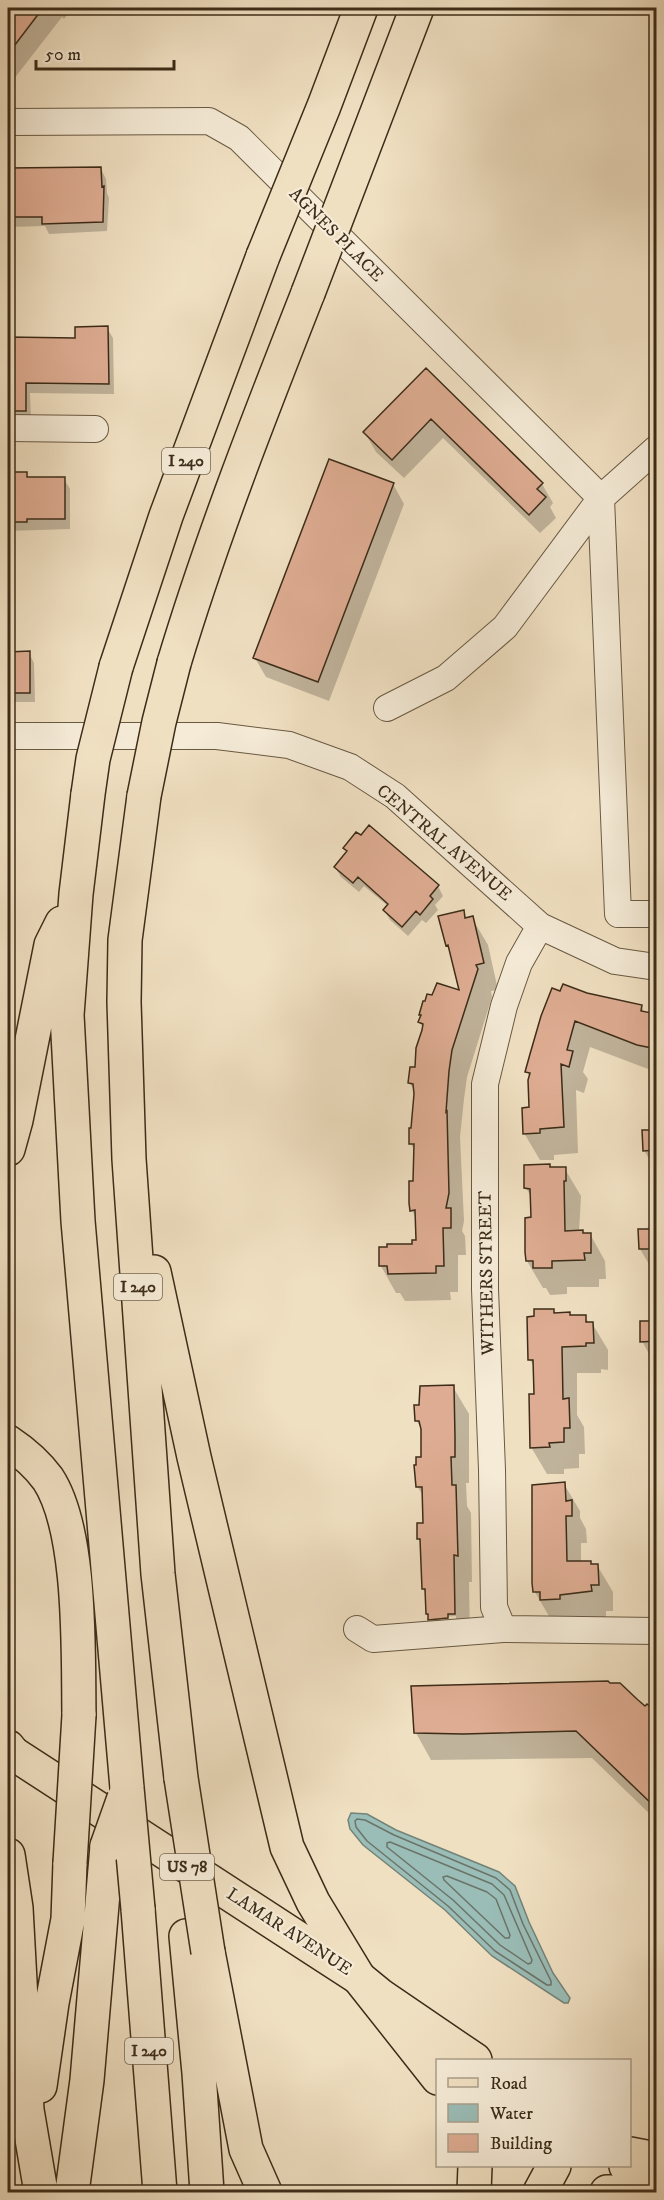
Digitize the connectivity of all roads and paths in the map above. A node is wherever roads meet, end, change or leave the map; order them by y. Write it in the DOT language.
graph roads {
  1 [pos="361,8"];
  2 [pos="417,8"];
  3 [pos="8,122"];
  4 [pos="8,428"];
  5 [pos="95,429"];
  6 [pos="657,449"];
  7 [pos="601,498"];
  8 [pos="387,708"];
  9 [pos="8,736"];
  10 [pos="76,894"];
  11 [pos="657,914"];
  12 [pos="540,926"];
  13 [pos="657,967"];
  14 [pos="8,1149"];
  15 [pos="129,1159"];
  16 [pos="8,1442"];
  17 [pos="357,1629"];
  18 [pos="503,1629"];
  19 [pos="657,1631"];
  20 [pos="10,1751"];
  21 [pos="127,1788"];
  22 [pos="8,1855"];
  23 [pos="197,1944"];
  24 [pos="359,1978"];
  25 [pos="473,2059"];
  26 [pos="436,2075"];
  27 [pos="631,2154"];
  28 [pos="657,2159"];
  29 [pos="475,2167"];
  30 [pos="553,2167"];
  31 [pos="627,2167"];
  32 [pos="41,2193"];
  33 [pos="72,2193"];
  34 [pos="160,2193"];
  35 [pos="207,2193"];
  36 [pos="265,2193"];
  37 [pos="474,2193"];
  38 [pos="540,2193"];
  39 [pos="650,2193"];
  1 -- 10 [label="main road, I 240, bridge"];
  2 -- 15 [label="main road, I 240, bridge"];
  3 -- 7 [label="street, AGNES PLACE"];
  4 -- 5 [label="street"];
  6 -- 7 [label="street"];
  7 -- 8 [label="street"];
  7 -- 11 [label="street"];
  9 -- 12 [label="street, CENTRAL AVENUE"];
  10 -- 14 [label="main road"];
  10 -- 21 [label="main road, I 240"];
  12 -- 13 [label="street, CENTRAL AVENUE"];
  12 -- 18 [label="street, WITHERS STREET"];
  15 -- 23 [label="main road, I 240, bridge"];
  15 -- 24 [label="main road"];
  16 -- 32 [label="main road, bridge"];
  17 -- 18 [label="street"];
  18 -- 19 [label="street"];
  20 -- 24 [label="main road, LAMAR AVENUE / US 78"];
  21 -- 33 [label="main road, bridge"];
  21 -- 34 [label="main road, I 240, bridge"];
  22 -- 32 [label="main road"];
  23 -- 35 [label="main road, I 240"];
  23 -- 36 [label="main road"];
  24 -- 25 [label="main road, LAMAR AVENUE / US 78"];
  24 -- 26 [label="main road"];
  27 -- 28 [label="main road"];
  29 -- 37 [label="main road"];
  30 -- 38 [label="main road"];
  31 -- 39 [label="main road"];
}
